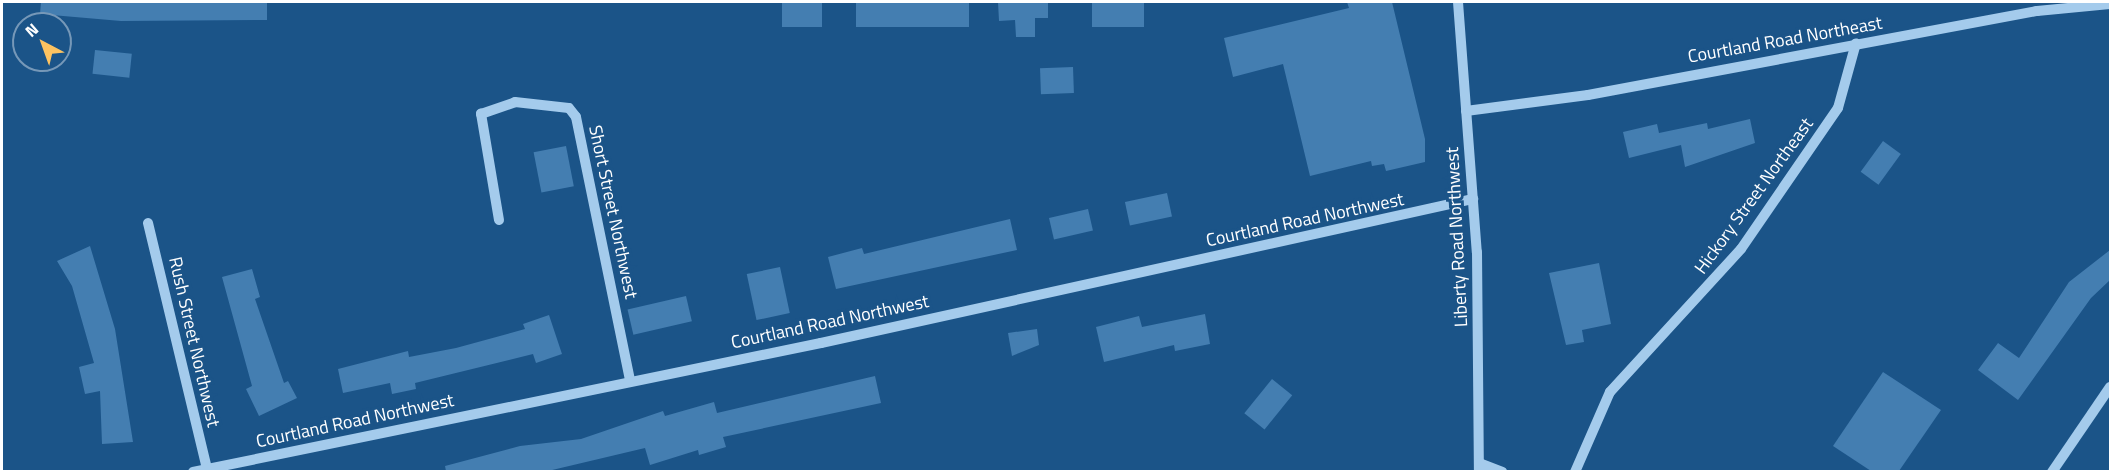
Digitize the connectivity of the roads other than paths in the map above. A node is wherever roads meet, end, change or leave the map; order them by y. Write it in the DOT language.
graph roads {
  1 [pos="1458,2"];
  2 [pos="2110,4"];
  3 [pos="1856,43"];
  4 [pos="1466,111"];
  5 [pos="1473,199"];
  6 [pos="499,220"];
  7 [pos="148,223"];
  8 [pos="630,381"];
  9 [pos="2110,387"];
  10 [pos="1479,467"];
  11 [pos="207,469"];
  12 [pos="193,471"];
  13 [pos="1502,471"];
  14 [pos="1575,471"];
  15 [pos="2052,471"];
  1 -- 4 [label="street, Liberty Road Northwest"];
  2 -- 3 [label="street, Courtland Road Northeast"];
  3 -- 4 [label="street, Courtland Road Northeast"];
  3 -- 14 [label="street, Hickory Street Northeast"];
  4 -- 5 [label="street, Liberty Road Northwest"];
  5 -- 8 [label="street, Courtland Road Northwest"];
  5 -- 10 [label="street, Liberty Road Northwest"];
  6 -- 8 [label="street, Short Street Northwest"];
  7 -- 11 [label="street, Rush Street Northwest"];
  8 -- 11 [label="street, Courtland Road Northwest"];
  9 -- 15 [label="street"];
  10 -- 13 [label="street"];
  11 -- 12 [label="street, Courtland Road Northwest"];
}
